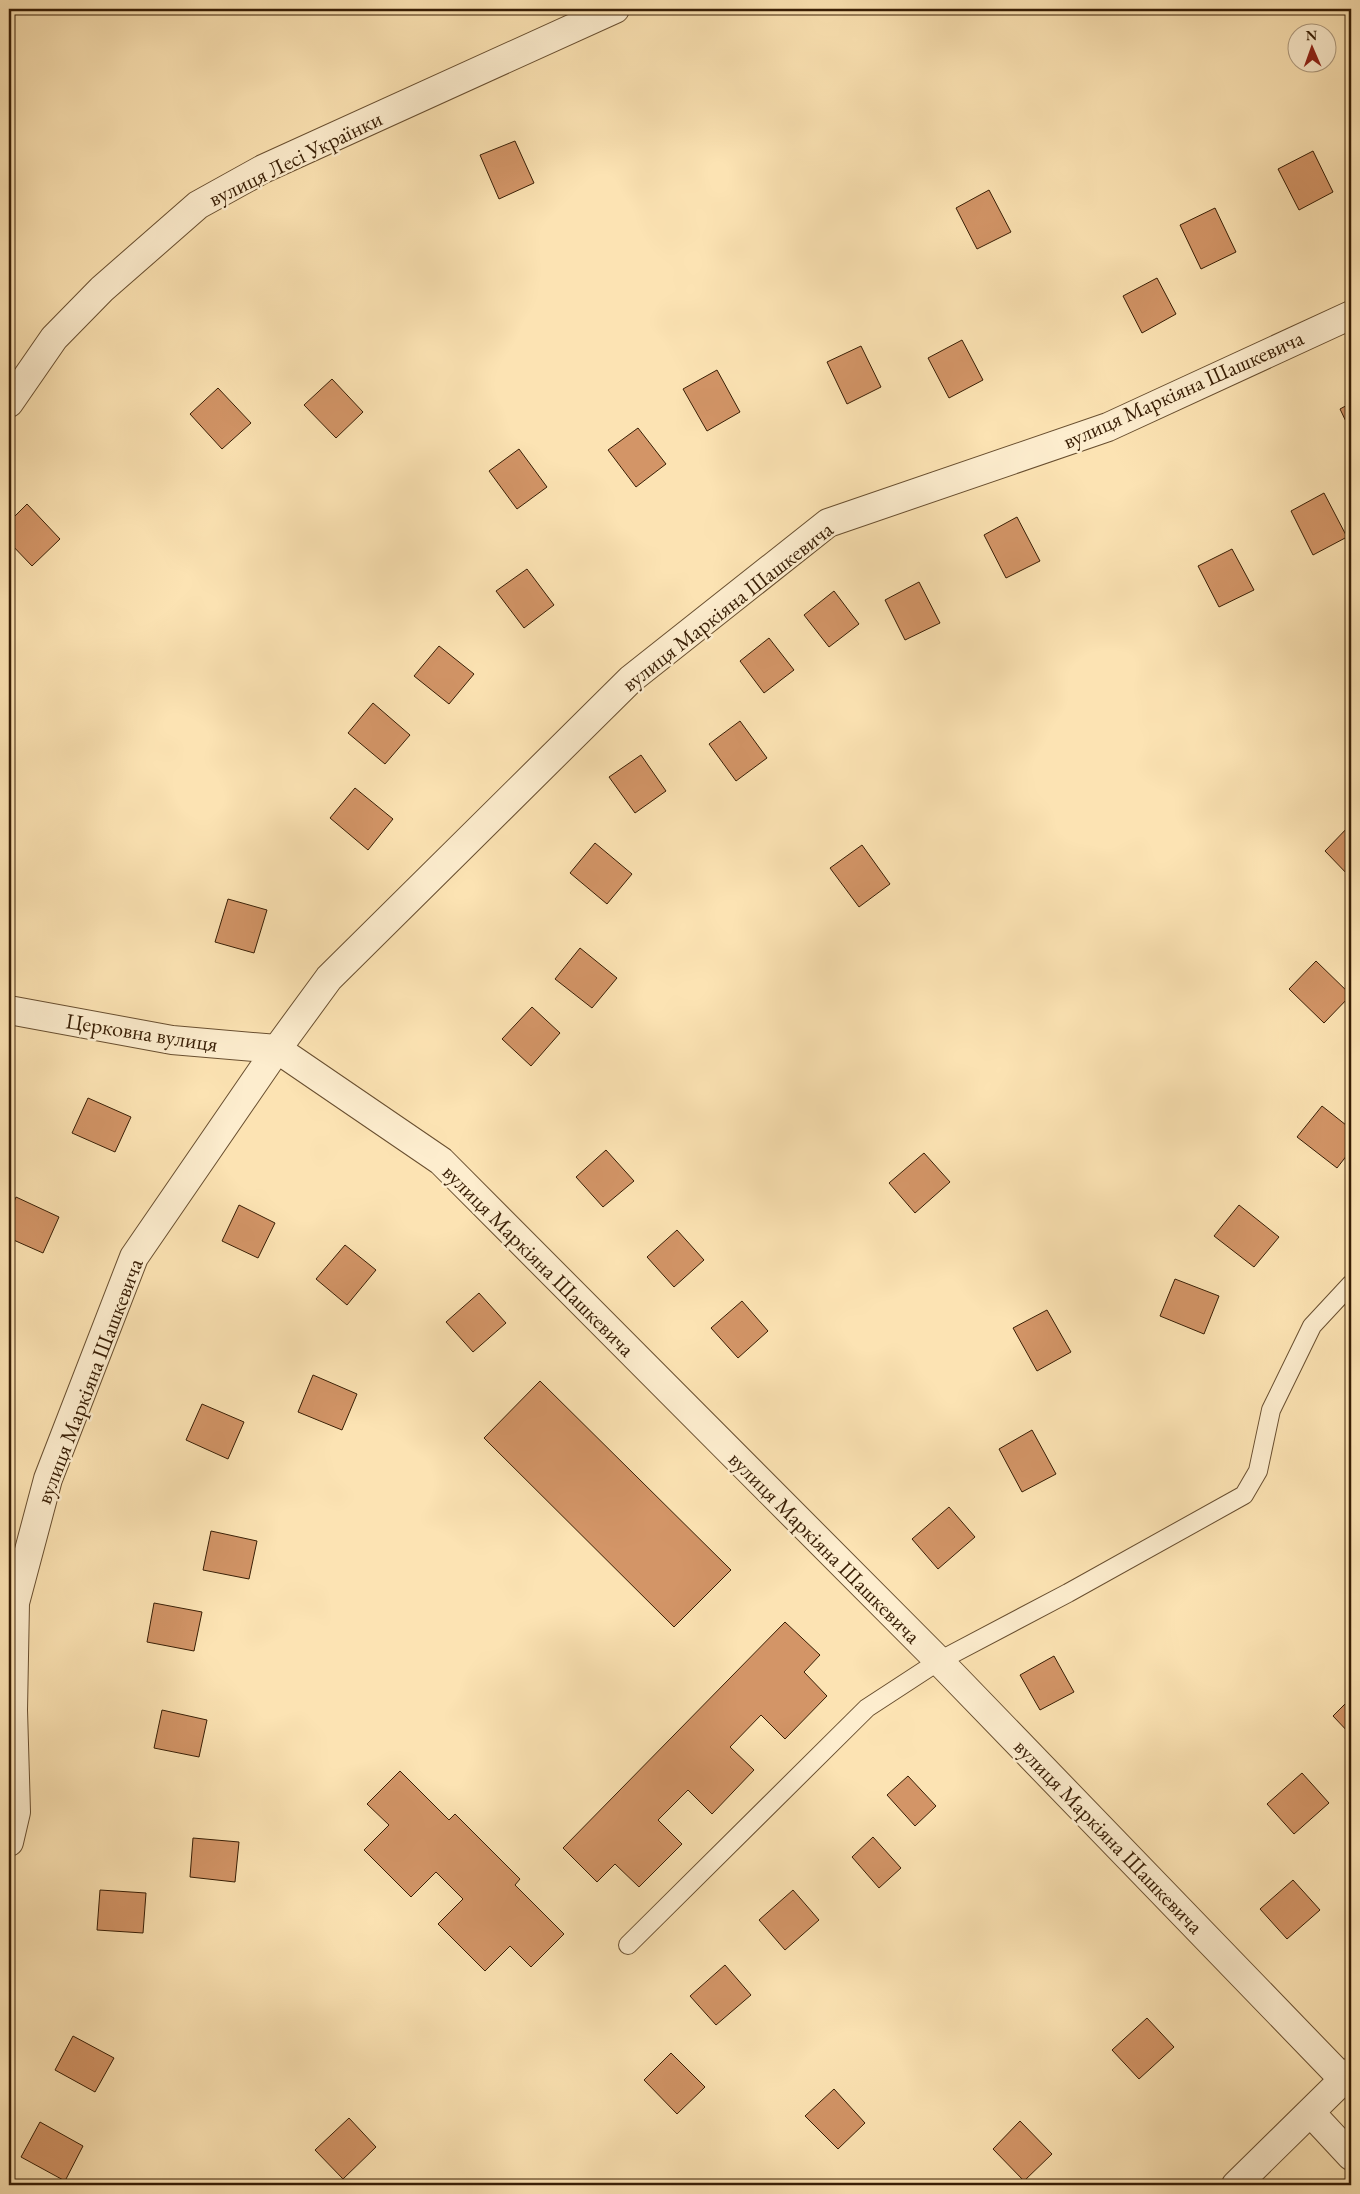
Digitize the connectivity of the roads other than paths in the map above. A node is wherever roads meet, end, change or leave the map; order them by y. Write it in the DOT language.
graph roads {
  1 [pos="615,9"];
  2 [pos="1351,315"];
  3 [pos="9,403"];
  4 [pos="9,1010"];
  5 [pos="277,1049"];
  6 [pos="1351,1284"];
  7 [pos="939,1661"];
  8 [pos="9,1842"];
  9 [pos="628,1945"];
  10 [pos="1348,2076"];
  11 [pos="1311,2113"];
  12 [pos="1351,2156"];
  13 [pos="1236,2185"];
  1 -- 3 [label="street, вулиця Лесі Українки"];
  2 -- 5 [label="street, вулиця Маркіяна Шашкевича"];
  4 -- 5 [label="street, Церковна вулиця"];
  5 -- 7 [label="street, вулиця Маркіяна Шашкевича"];
  5 -- 8 [label="street, вулиця Маркіяна Шашкевича"];
  6 -- 7 [label="lane"];
  7 -- 9 [label="lane"];
  7 -- 10 [label="street, вулиця Маркіяна Шашкевича"];
  10 -- 11 [label="street"];
  11 -- 12 [label="street"];
  11 -- 13 [label="street"];
}
